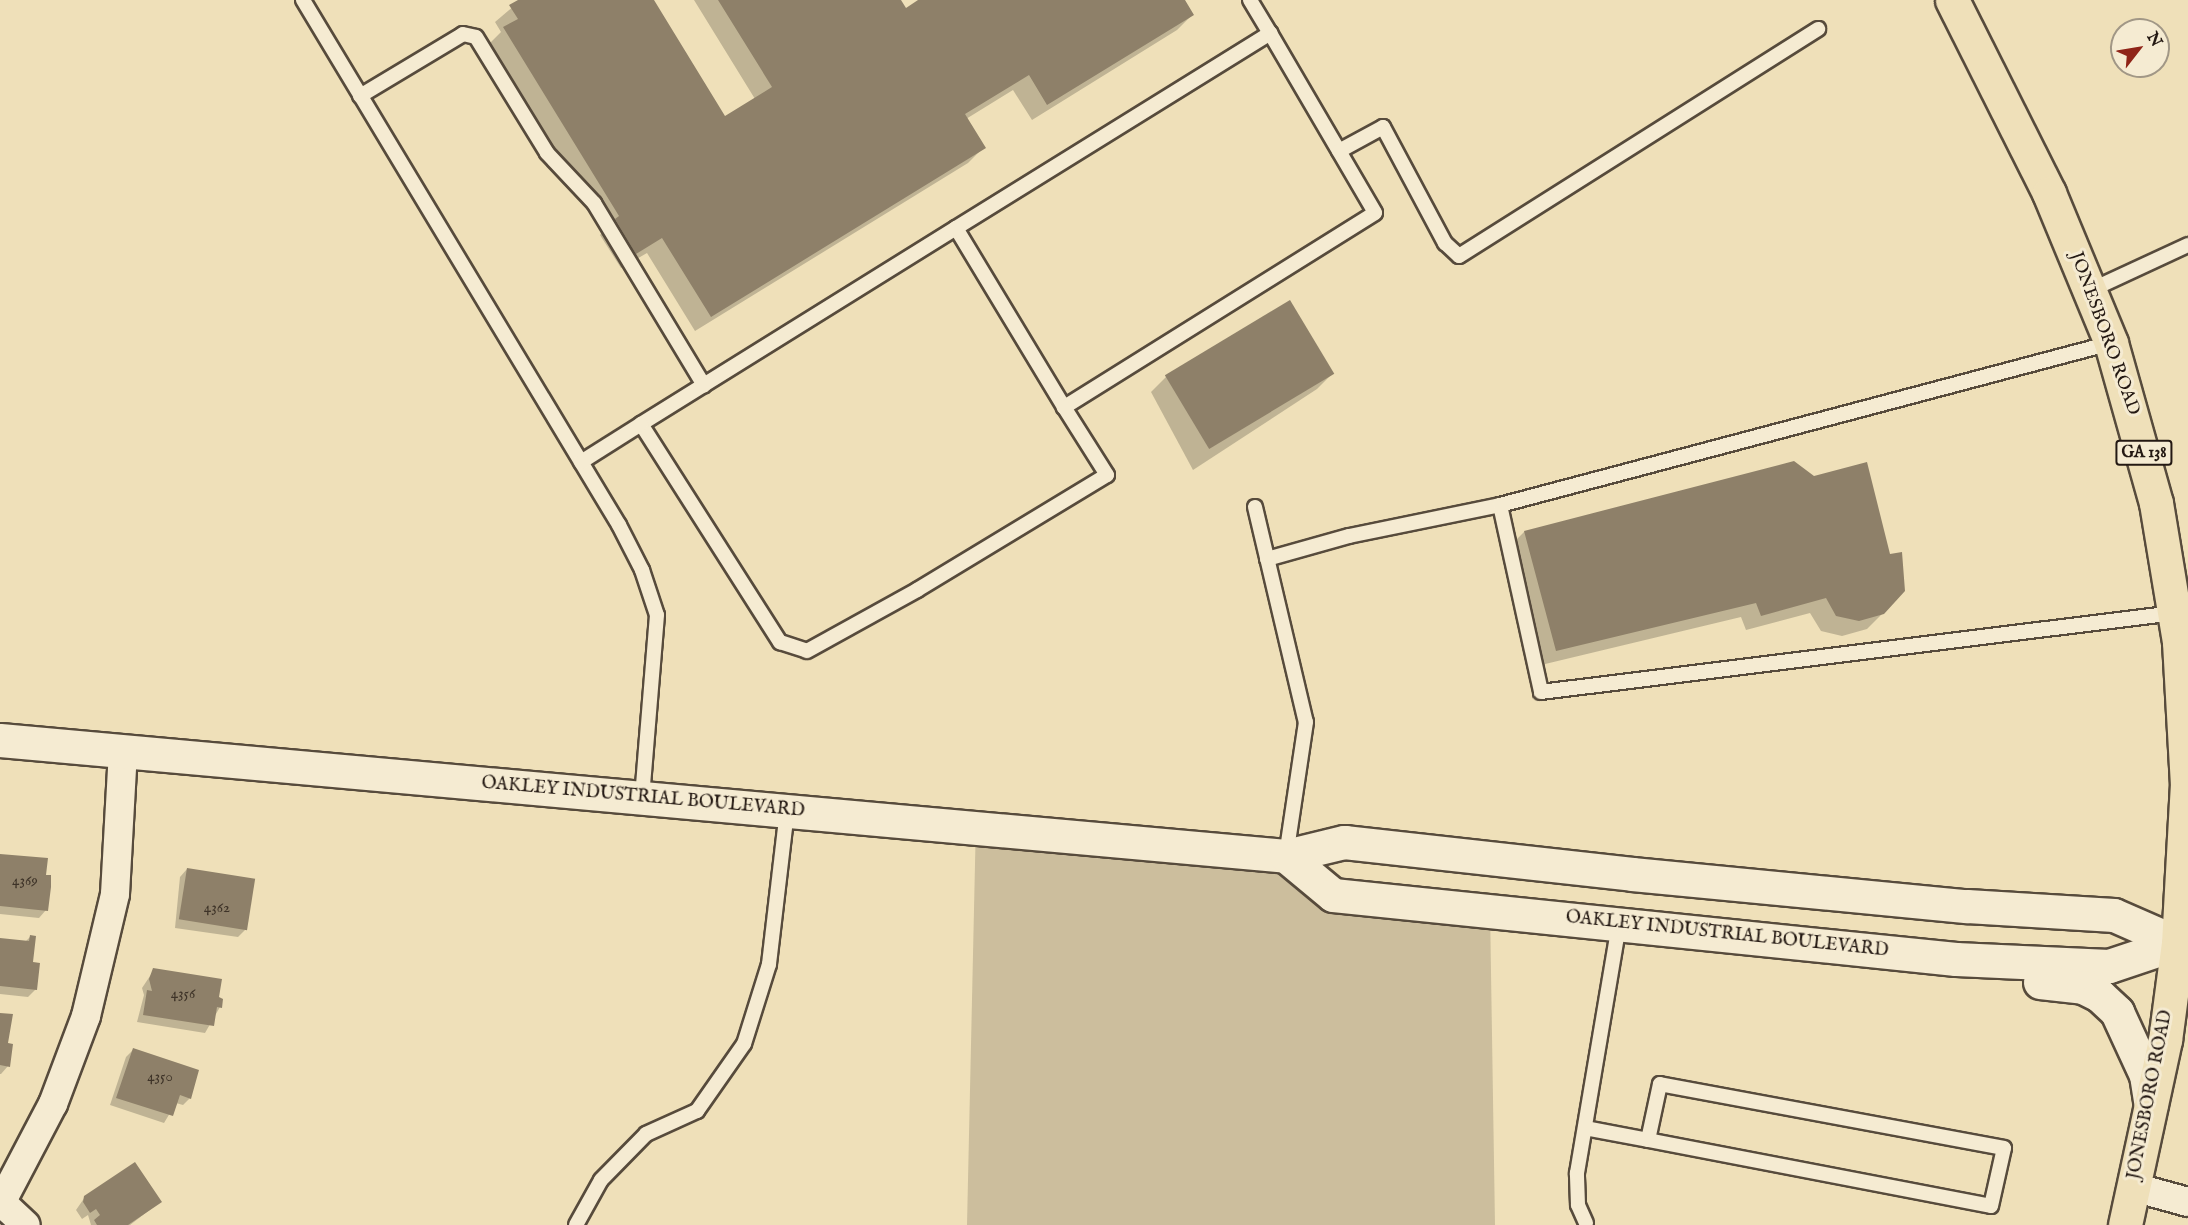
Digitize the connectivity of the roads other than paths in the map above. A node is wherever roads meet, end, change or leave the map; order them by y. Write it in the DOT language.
graph roads {
  1 [pos="303,0"];
  2 [pos="1250,0"];
  3 [pos="1952,0"];
  4 [pos="1818,28"];
  5 [pos="1270,33"];
  6 [pos="360,96"];
  7 [pos="1339,151"];
  8 [pos="956,228"];
  9 [pos="2188,245"];
  10 [pos="2091,290"];
  11 [pos="2111,343"];
  12 [pos="704,385"];
  13 [pos="1064,407"];
  14 [pos="641,424"];
  15 [pos="581,462"];
  16 [pos="1500,505"];
  17 [pos="1255,507"];
  18 [pos="1267,559"];
  19 [pos="2174,613"];
  20 [pos="0,740"];
  21 [pos="123,752"];
  22 [pos="642,798"];
  23 [pos="787,811"];
  24 [pos="1286,856"];
  25 [pos="1619,924"];
  26 [pos="1798,942"];
  27 [pos="2183,943"];
  28 [pos="2151,1105"];
  29 [pos="1585,1128"];
  30 [pos="1648,1140"];
  31 [pos="2133,1187"];
  32 [pos="1,1201"];
  33 [pos="2188,1202"];
  34 [pos="1586,1223"];
  35 [pos="26,1225"];
  36 [pos="576,1225"];
  37 [pos="2125,1225"];
  1 -- 6 [label="lane"];
  2 -- 5 [label="lane"];
  3 -- 10 [label="highway, JONESBORO ROAD / GA 138"];
  4 -- 7 [label="lane"];
  5 -- 7 [label="lane"];
  5 -- 8 [label="lane"];
  6 -- 12 [label="lane"];
  6 -- 15 [label="lane"];
  7 -- 13 [label="lane"];
  8 -- 12 [label="lane"];
  8 -- 13 [label="lane"];
  9 -- 10 [label="lane"];
  10 -- 11 [label="highway, JONESBORO ROAD / GA 138"];
  11 -- 16 [label="lane"];
  11 -- 19 [label="highway, JONESBORO ROAD / GA 138"];
  12 -- 14 [label="lane"];
  13 -- 14 [label="lane"];
  14 -- 15 [label="lane"];
  15 -- 22 [label="lane"];
  16 -- 18 [label="lane"];
  16 -- 19 [label="lane"];
  17 -- 18 [label="lane"];
  18 -- 24 [label="lane"];
  19 -- 27 [label="highway, JONESBORO ROAD / GA 138"];
  20 -- 21 [label="street, OAKLEY INDUSTRIAL BOULEVARD"];
  21 -- 22 [label="street, OAKLEY INDUSTRIAL BOULEVARD"];
  21 -- 32 [label="street"];
  22 -- 23 [label="street, OAKLEY INDUSTRIAL BOULEVARD"];
  23 -- 24 [label="street, OAKLEY INDUSTRIAL BOULEVARD"];
  23 -- 36 [label="lane"];
  24 -- 25 [label="street, OAKLEY INDUSTRIAL BOULEVARD"];
  24 -- 27 [label="street, OAKLEY INDUSTRIAL BOULEVARD"];
  25 -- 26 [label="street, OAKLEY INDUSTRIAL BOULEVARD"];
  25 -- 29 [label="lane"];
  26 -- 27 [label="street, OAKLEY INDUSTRIAL BOULEVARD"];
  26 -- 28 [label="street"];
  27 -- 28 [label="highway, JONESBORO ROAD / GA 138"];
  28 -- 31 [label="highway, JONESBORO ROAD / GA 138"];
  29 -- 30 [label="lane"];
  29 -- 34 [label="lane"];
  30 -- 30 [label="lane"];
  31 -- 33 [label="street"];
  31 -- 37 [label="highway, JONESBORO ROAD / GA 138"];
  32 -- 35 [label="street"];
}
